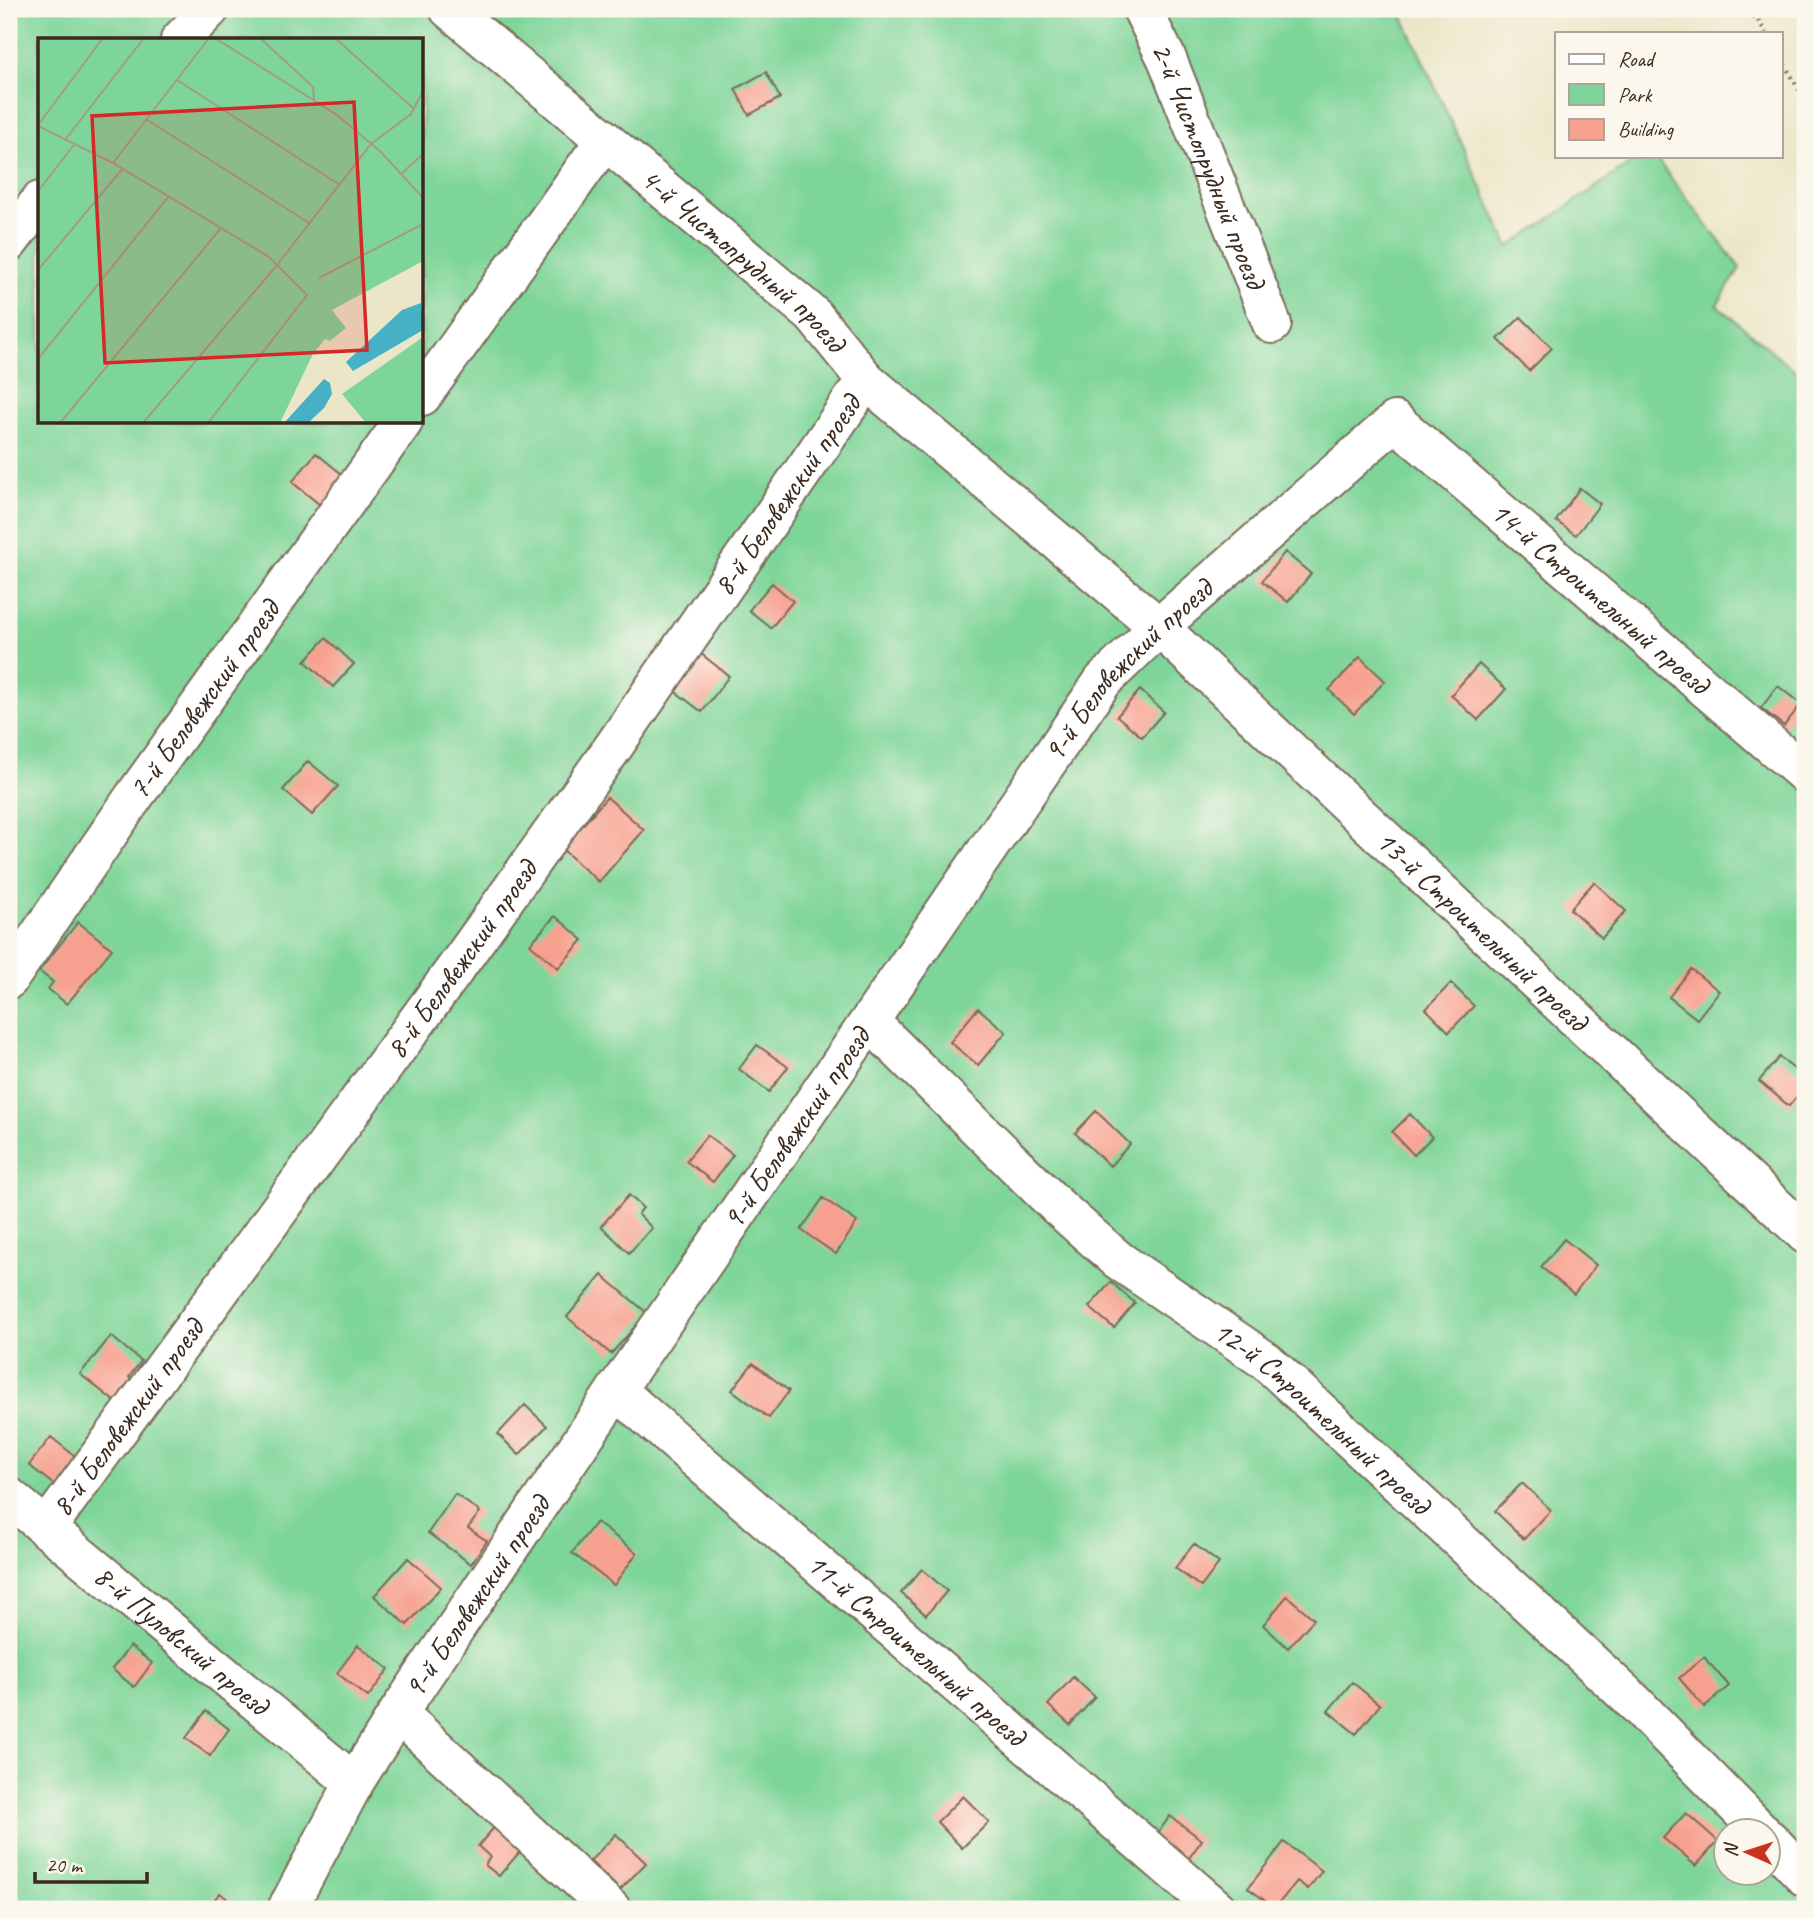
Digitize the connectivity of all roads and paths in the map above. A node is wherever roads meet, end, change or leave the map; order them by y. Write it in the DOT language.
graph roads {
  1 [pos="210,9"];
  2 [pos="449,9"];
  3 [pos="1142,9"];
  4 [pos="1726,9"];
  5 [pos="1765,32"];
  6 [pos="182,38"];
  7 [pos="1783,62"];
  8 [pos="1805,100"];
  9 [pos="606,140"];
  10 [pos="38,204"];
  11 [pos="9,242"];
  12 [pos="1272,324"];
  13 [pos="866,380"];
  14 [pos="424,393"];
  15 [pos="1395,421"];
  16 [pos="402,424"];
  17 [pos="1159,626"];
  18 [pos="1805,774"];
  19 [pos="9,979"];
  20 [pos="870,1021"];
  21 [pos="1805,1234"];
  22 [pos="617,1390"];
  23 [pos="9,1497"];
  24 [pos="46,1529"];
  25 [pos="398,1713"];
  26 [pos="354,1783"];
  27 [pos="1746,1816"];
  28 [pos="1783,1854"];
  29 [pos="1805,1877"];
  30 [pos="287,1909"];
  31 [pos="611,1909"];
  32 [pos="1217,1909"];
  1 -- 6 [label="lane"];
  2 -- 9 [label="lane, 4-й Чистопрудный проезд"];
  3 -- 12 [label="lane, 2-й Чистопрудный проезд"];
  4 -- 5 [label="path"];
  7 -- 8 [label="path"];
  9 -- 13 [label="lane, 4-й Чистопрудный проезд"];
  9 -- 14 [label="lane"];
  10 -- 11 [label="lane"];
  13 -- 17 [label="lane, 4-й Чистопрудный проезд"];
  13 -- 24 [label="lane, 8-й Беловежский проезд"];
  15 -- 17 [label="lane, 9-й Беловежский проезд"];
  15 -- 18 [label="lane, 14-й Строительный проезд"];
  16 -- 19 [label="lane, 7-й Беловежский проезд"];
  17 -- 20 [label="lane, 9-й Беловежский проезд"];
  17 -- 21 [label="lane, 13-й Строительный проезд"];
  20 -- 22 [label="lane, 9-й Беловежский проезд"];
  20 -- 27 [label="lane, 12-й Строительный проезд"];
  22 -- 25 [label="lane, 9-й Беловежский проезд"];
  22 -- 32 [label="lane, 11-й Строительный проезд"];
  23 -- 24 [label="lane, 8-й Пуловский проезд"];
  24 -- 26 [label="lane, 8-й Пуловский проезд"];
  25 -- 26 [label="lane, 9-й Беловежский проезд"];
  25 -- 31 [label="lane"];
  26 -- 30 [label="lane, 9-й Беловежский проезд"];
  28 -- 29 [label="lane"];
}
